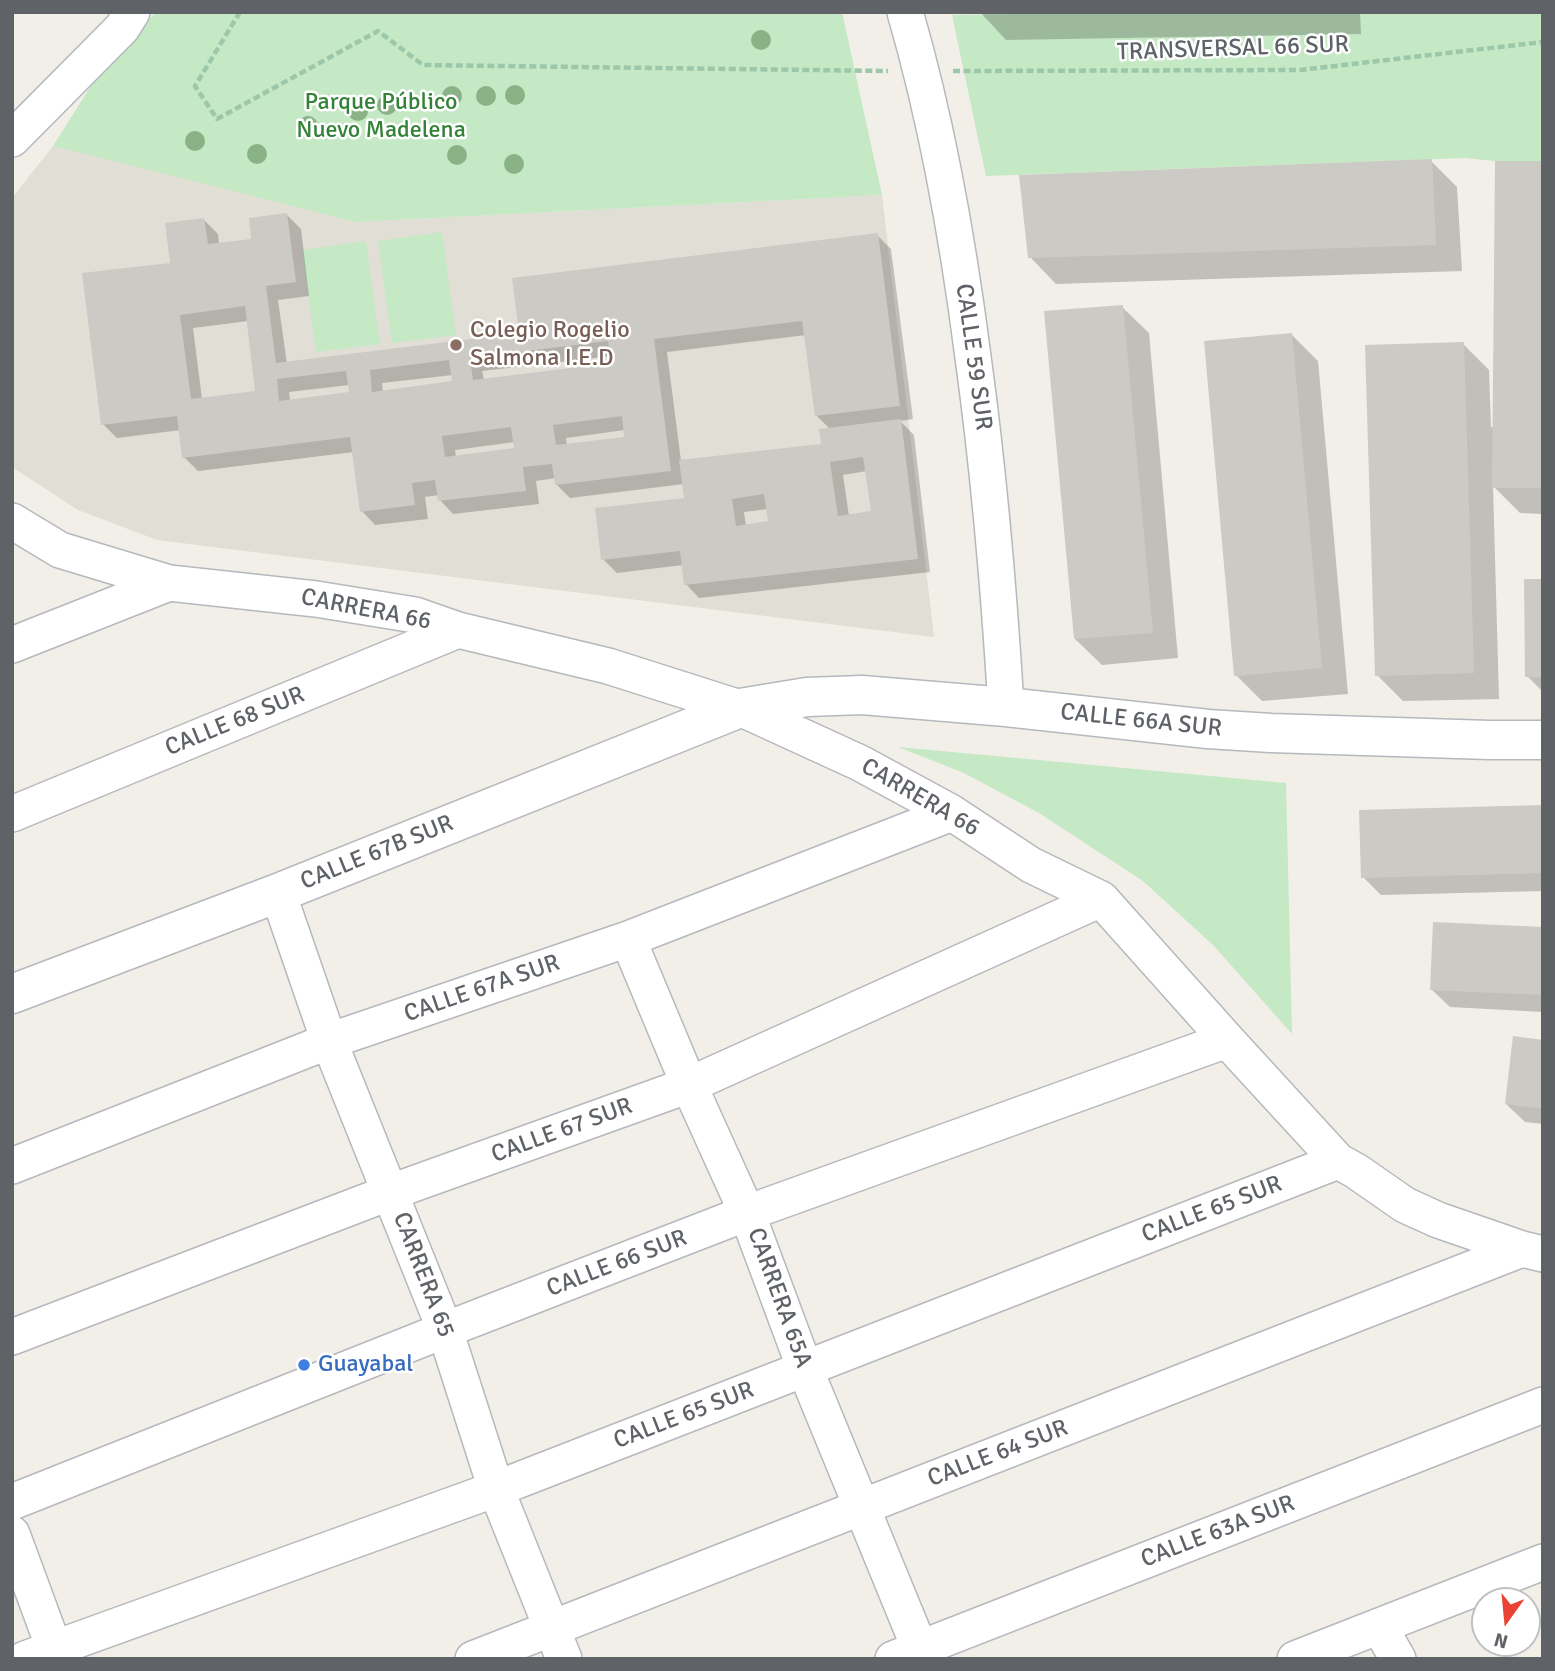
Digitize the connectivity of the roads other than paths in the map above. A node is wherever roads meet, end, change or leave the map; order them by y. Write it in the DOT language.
graph roads {
  1 [pos="132,12"];
  2 [pos="905,12"];
  3 [pos="12,139"];
  4 [pos="12,520"];
  5 [pos="169,583"];
  6 [pos="458,630"];
  7 [pos="12,645"];
  8 [pos="1006,707"];
  9 [pos="740,708"];
  10 [pos="1543,740"];
  11 [pos="952,813"];
  12 [pos="12,814"];
  13 [pos="278,893"];
  14 [pos="1101,899"];
  15 [pos="628,939"];
  16 [pos="12,994"];
  17 [pos="1227,1040"];
  18 [pos="329,1041"];
  19 [pos="689,1085"];
  20 [pos="1338,1161"];
  21 [pos="12,1166"];
  22 [pos="391,1192"];
  23 [pos="747,1213"];
  24 [pos="1533,1251"];
  25 [pos="445,1330"];
  26 [pos="12,1337"];
  27 [pos="805,1369"];
  28 [pos="1543,1405"];
  29 [pos="496,1489"];
  30 [pos="12,1502"];
  31 [pos="862,1507"];
  32 [pos="12,1534"];
  33 [pos="1543,1562"];
  34 [pos="1379,1626"];
  35 [pos="558,1644"];
  36 [pos="45,1655"];
  37 [pos="912,1655"];
  38 [pos="473,1659"];
  39 [pos="1295,1659"];
  40 [pos="1398,1659"];
  1 -- 3 [label="street"];
  2 -- 8 [label="street, CALLE 59 SUR"];
  4 -- 5 [label="street"];
  5 -- 6 [label="street, CARRERA 66"];
  5 -- 7 [label="street"];
  6 -- 9 [label="street, CARRERA 66"];
  6 -- 12 [label="street, CALLE 68 SUR"];
  8 -- 9 [label="street, CALLE 66A SUR"];
  8 -- 10 [label="street, CALLE 66A SUR"];
  9 -- 11 [label="street, CARRERA 66"];
  9 -- 13 [label="street, CALLE 67B SUR"];
  11 -- 14 [label="street, CARRERA 66"];
  11 -- 15 [label="street, CALLE 67A SUR"];
  13 -- 16 [label="street, CALLE 67B SUR"];
  13 -- 18 [label="street, CARRERA 65"];
  14 -- 17 [label="street, CARRERA 66"];
  14 -- 19 [label="street, CALLE 67 SUR"];
  15 -- 18 [label="street, CALLE 67A SUR"];
  15 -- 19 [label="street, CARRERA 65A"];
  17 -- 20 [label="street, CARRERA 66"];
  17 -- 23 [label="street, CALLE 66 SUR"];
  18 -- 21 [label="street, CALLE 67A SUR"];
  18 -- 22 [label="street, CARRERA 65"];
  19 -- 22 [label="street, CALLE 67 SUR"];
  19 -- 23 [label="street, CARRERA 65A"];
  20 -- 24 [label="street, CARRERA 66"];
  20 -- 27 [label="street, CALLE 65 SUR"];
  22 -- 25 [label="street, CARRERA 65"];
  22 -- 26 [label="street, CALLE 67 SUR"];
  23 -- 25 [label="street, CALLE 66 SUR"];
  23 -- 27 [label="street, CARRERA 65A"];
  24 -- 31 [label="street, CALLE 64 SUR"];
  25 -- 29 [label="street, CARRERA 65"];
  25 -- 30 [label="street, CALLE 66 SUR"];
  27 -- 29 [label="street, CALLE 65 SUR"];
  27 -- 31 [label="street, CARRERA 65A"];
  28 -- 37 [label="street, CALLE 63A SUR"];
  29 -- 35 [label="street, CARRERA 65"];
  29 -- 36 [label="street, CALLE 65 SUR"];
  31 -- 35 [label="street, CALLE 64 SUR"];
  31 -- 37 [label="street, CARRERA 65A"];
  32 -- 36 [label="street"];
  33 -- 34 [label="street"];
  34 -- 39 [label="street"];
  34 -- 40 [label="street"];
  35 -- 38 [label="street, CALLE 64 SUR"];
}
